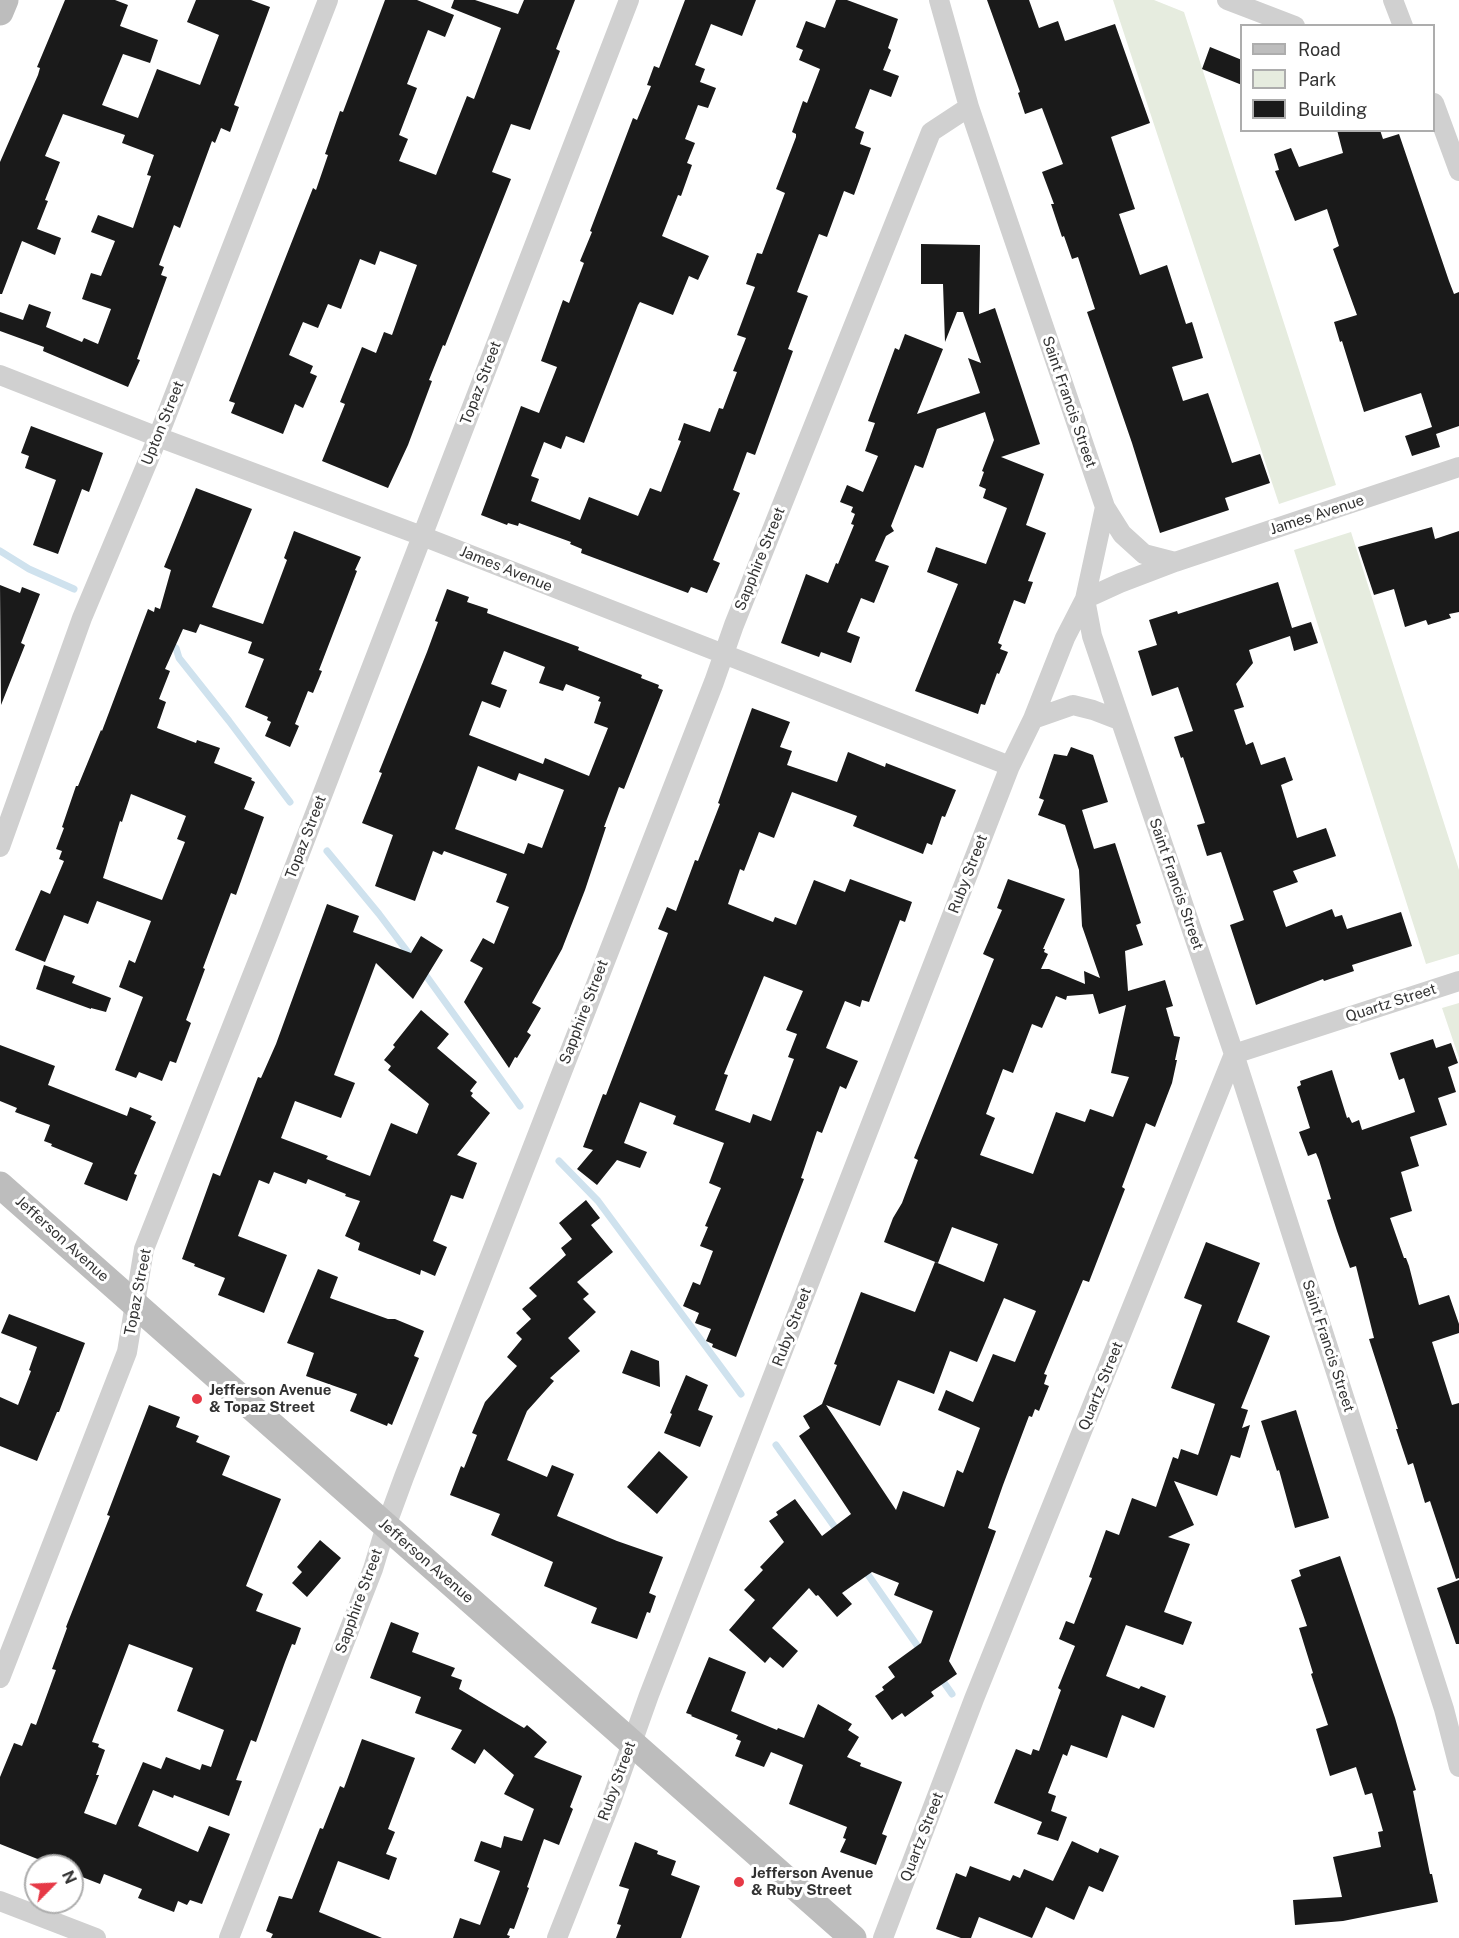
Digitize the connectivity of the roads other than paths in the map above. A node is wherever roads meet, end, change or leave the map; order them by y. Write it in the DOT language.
graph roads {
  1 [pos="5,0"];
  2 [pos="328,0"];
  3 [pos="629,0"];
  4 [pos="939,0"];
  5 [pos="1227,0"];
  6 [pos="1393,0"];
  7 [pos="0,12"];
  8 [pos="1290,24"];
  9 [pos="1402,24"];
  10 [pos="1435,106"];
  11 [pos="969,107"];
  12 [pos="1459,171"];
  13 [pos="0,375"];
  14 [pos="158,437"];
  15 [pos="1459,467"];
  16 [pos="1105,507"];
  17 [pos="422,536"];
  18 [pos="1175,562"];
  19 [pos="1085,599"];
  20 [pos="723,655"];
  21 [pos="1033,719"];
  22 [pos="1119,720"];
  23 [pos="1010,766"];
  24 [pos="0,847"];
  25 [pos="1459,981"];
  26 [pos="1234,1054"];
  27 [pos="0,1185"];
  28 [pos="134,1304"];
  29 [pos="386,1526"];
  30 [pos="0,1678"];
  31 [pos="1452,1706"];
  32 [pos="632,1741"];
  33 [pos="1459,1767"];
  34 [pos="0,1901"];
  35 [pos="96,1938"];
  36 [pos="229,1938"];
  37 [pos="557,1938"];
  38 [pos="853,1938"];
  39 [pos="884,1938"];
  1 -- 7 [label="main road"];
  2 -- 14 [label="street, Upton Street"];
  3 -- 17 [label="street, Topaz Street"];
  4 -- 11 [label="street, Saint Francis Street"];
  5 -- 8 [label="street"];
  6 -- 9 [label="street"];
  10 -- 12 [label="street"];
  11 -- 16 [label="street, Saint Francis Street"];
  11 -- 20 [label="street, Sapphire Street"];
  13 -- 14 [label="street, James Avenue"];
  14 -- 17 [label="street, James Avenue"];
  14 -- 24 [label="street, Upton Street"];
  15 -- 18 [label="street, James Avenue"];
  16 -- 18 [label="street"];
  16 -- 19 [label="street, Saint Francis Street"];
  17 -- 20 [label="street, James Avenue"];
  17 -- 28 [label="street, Topaz Street"];
  18 -- 19 [label="street, James Avenue"];
  19 -- 21 [label="street, Ruby Street"];
  19 -- 22 [label="street, Saint Francis Street"];
  20 -- 23 [label="street, James Avenue"];
  20 -- 29 [label="street, Sapphire Street"];
  21 -- 22 [label="street"];
  21 -- 23 [label="street, Ruby Street"];
  22 -- 26 [label="street, Saint Francis Street"];
  23 -- 32 [label="street, Ruby Street"];
  25 -- 26 [label="street, Quartz Street"];
  26 -- 31 [label="street, Saint Francis Street"];
  26 -- 39 [label="street, Quartz Street"];
  27 -- 28 [label="main road, Jefferson Avenue"];
  28 -- 29 [label="main road, Jefferson Avenue"];
  28 -- 30 [label="street, Topaz Street"];
  29 -- 32 [label="main road, Jefferson Avenue"];
  29 -- 36 [label="street, Sapphire Street"];
  31 -- 33 [label="street, Saint Francis Street"];
  32 -- 37 [label="street, Ruby Street"];
  32 -- 38 [label="main road, Jefferson Avenue"];
  34 -- 35 [label="street"];
}
